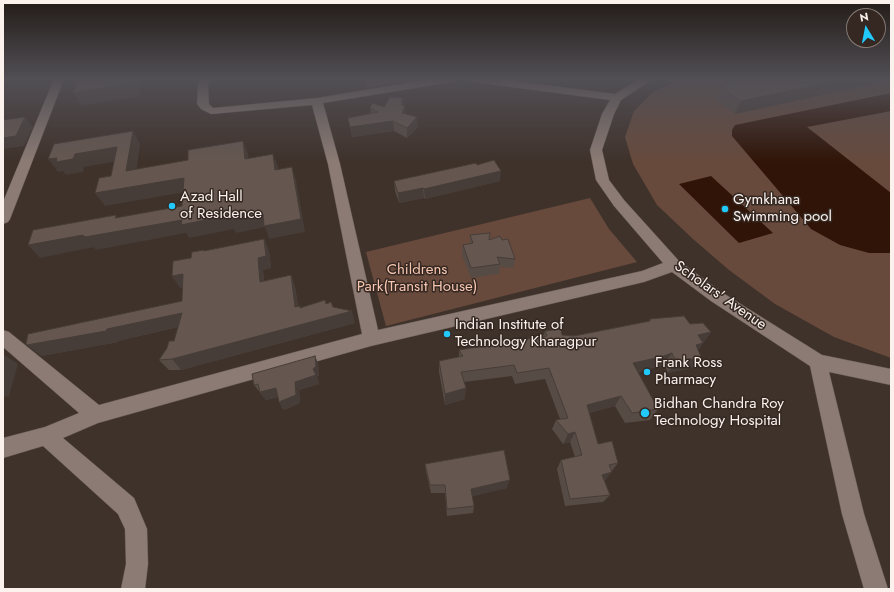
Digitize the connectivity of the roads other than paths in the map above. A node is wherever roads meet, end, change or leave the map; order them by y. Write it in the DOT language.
graph roads {
  1 [pos="48,107"];
  2 [pos="204,107"];
  3 [pos="262,107"];
  4 [pos="319,107"];
  5 [pos="612,107"];
  6 [pos="22,212"];
  7 [pos="4,216"];
  8 [pos="674,265"];
  9 [pos="3,337"];
  10 [pos="371,339"];
  11 [pos="818,362"];
  12 [pos="891,377"];
  13 [pos="96,415"];
  14 [pos="46,436"];
  15 [pos="3,448"];
  16 [pos="133,589"];
  17 [pos="876,589"];
  1 -- 7 [label="street"];
  2 -- 3 [label="street"];
  4 -- 10 [label="street"];
  5 -- 8 [label="street, Scholars' Avenue"];
  6 -- 7 [label="street"];
  8 -- 10 [label="street"];
  8 -- 11 [label="street, Scholars' Avenue"];
  9 -- 13 [label="street"];
  10 -- 13 [label="street"];
  11 -- 12 [label="street, Scholars' Avenue"];
  11 -- 17 [label="street"];
  13 -- 14 [label="street"];
  14 -- 15 [label="street"];
  14 -- 16 [label="street"];
}
